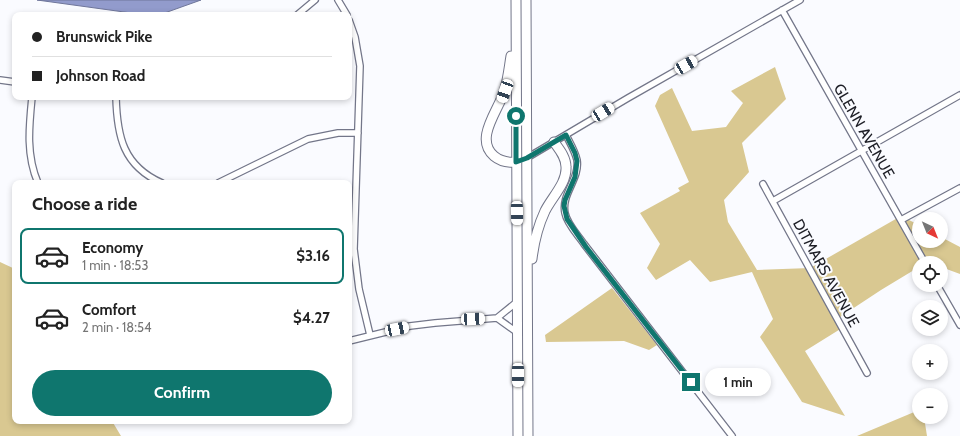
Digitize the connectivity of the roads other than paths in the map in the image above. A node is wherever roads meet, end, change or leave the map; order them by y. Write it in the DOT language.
graph roads {
  1 [pos="315,0"];
  2 [pos="338,0"];
  3 [pos="516,0"];
  4 [pos="526,0"];
  5 [pos="800,0"];
  6 [pos="782,10"];
  7 [pos="301,12"];
  8 [pos="345,12"];
  9 [pos="516,22"];
  10 [pos="352,28"];
  11 [pos="0,80"];
  12 [pos="12,82"];
  13 [pos="960,95"];
  14 [pos="32,100"];
  15 [pos="116,100"];
  16 [pos="358,133"];
  17 [pos="566,135"];
  18 [pos="554,142"];
  19 [pos="861,151"];
  20 [pos="527,158"];
  21 [pos="516,162"];
  22 [pos="37,180"];
  23 [pos="156,180"];
  24 [pos="224,180"];
  25 [pos="763,184"];
  26 [pos="960,188"];
  27 [pos="773,201"];
  28 [pos="901,220"];
  29 [pos="352,238"];
  30 [pos="921,256"];
  31 [pos="528,288"];
  32 [pos="941,292"];
  33 [pos="518,301"];
  34 [pos="497,318"];
  35 [pos="960,326"];
  36 [pos="518,333"];
  37 [pos="370,335"];
  38 [pos="352,340"];
  39 [pos="867,373"];
  40 [pos="518,436"];
  41 [pos="528,436"];
  42 [pos="732,436"];
  1 -- 7 [label="street"];
  2 -- 8 [label="street"];
  3 -- 9 [label="main road"];
  4 -- 20 [label="main road"];
  5 -- 6 [label="street"];
  6 -- 17 [label="street"];
  6 -- 19 [label="street, GLENN AVENUE"];
  9 -- 21 [label="main road"];
  9 -- 21 [label="main road"];
  10 -- 16 [label="street"];
  11 -- 12 [label="street"];
  13 -- 19 [label="street"];
  14 -- 22 [label="street"];
  15 -- 23 [label="street"];
  16 -- 24 [label="street"];
  16 -- 29 [label="street"];
  17 -- 18 [label="street"];
  17 -- 42 [label="street"];
  18 -- 20 [label="street"];
  18 -- 31 [label="main road"];
  19 -- 27 [label="street"];
  19 -- 28 [label="street, GLENN AVENUE"];
  20 -- 21 [label="street"];
  20 -- 31 [label="main road"];
  21 -- 33 [label="main road"];
  25 -- 27 [label="street, DITMARS AVENUE"];
  26 -- 28 [label="street"];
  27 -- 39 [label="street, DITMARS AVENUE"];
  28 -- 30 [label="street, GLENN AVENUE"];
  29 -- 37 [label="street"];
  31 -- 41 [label="main road"];
  32 -- 35 [label="street"];
  33 -- 34 [label="street"];
  33 -- 36 [label="main road"];
  34 -- 36 [label="street"];
  34 -- 37 [label="street"];
  36 -- 40 [label="main road"];
  37 -- 38 [label="street"];
}
